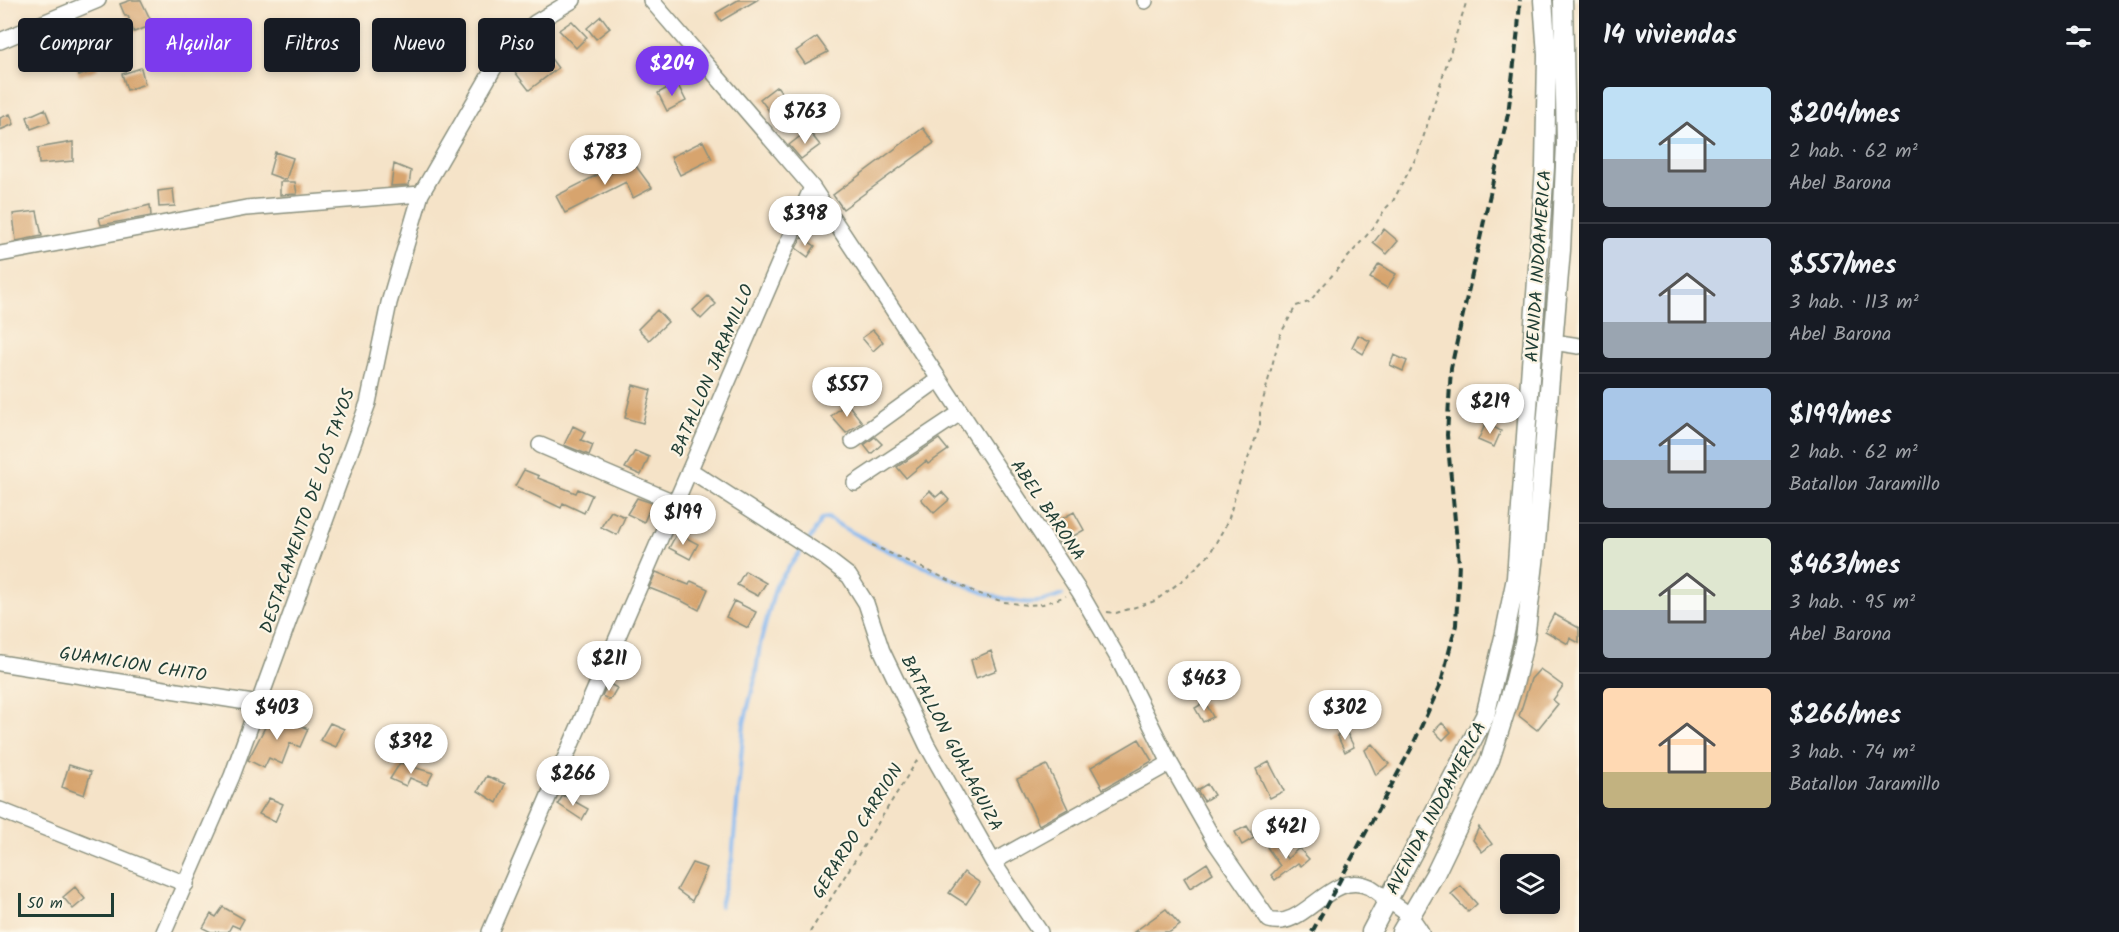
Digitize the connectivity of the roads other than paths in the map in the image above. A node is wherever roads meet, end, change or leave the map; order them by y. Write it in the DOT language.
graph roads {
  1 [pos="98,0"];
  2 [pos="573,0"];
  3 [pos="651,0"];
  4 [pos="1543,0"];
  5 [pos="1563,0"];
  6 [pos="0,41"];
  7 [pos="812,187"];
  8 [pos="421,194"];
  9 [pos="0,254"];
  10 [pos="1552,342"];
  11 [pos="1579,346"];
  12 [pos="939,379"];
  13 [pos="960,413"];
  14 [pos="853,441"];
  15 [pos="540,445"];
  16 [pos="690,470"];
  17 [pos="855,483"];
  18 [pos="676,503"];
  19 [pos="0,663"];
  20 [pos="259,704"];
  21 [pos="1170,764"];
  22 [pos="0,810"];
  23 [pos="993,862"];
  24 [pos="186,884"];
  25 [pos="1387,900"];
  26 [pos="1411,915"];
  27 [pos="164,932"];
  28 [pos="490,932"];
  29 [pos="1040,932"];
  30 [pos="1371,932"];
  31 [pos="1401,932"];
  32 [pos="1421,932"];
  1 -- 6 [label="street"];
  2 -- 8 [label="street, DESTACAMENTO DE LOS TAYOS"];
  3 -- 7 [label="street, ABEL BARONA"];
  4 -- 25 [label="main road, AVENIDA INDOAMERICA"];
  5 -- 10 [label="main road, AVENIDA INDOAMERICA"];
  7 -- 12 [label="street, ABEL BARONA"];
  7 -- 16 [label="street, BATALLON JARAMILLO"];
  8 -- 9 [label="street"];
  8 -- 20 [label="street, DESTACAMENTO DE LOS TAYOS"];
  10 -- 11 [label="street"];
  10 -- 26 [label="main road, AVENIDA INDOAMERICA"];
  12 -- 13 [label="street, ABEL BARONA"];
  12 -- 14 [label="street"];
  13 -- 17 [label="street"];
  13 -- 21 [label="street, ABEL BARONA"];
  15 -- 18 [label="street"];
  16 -- 18 [label="street, BATALLON JARAMILLO"];
  16 -- 23 [label="street, BATALLON GUALAGUIZA"];
  18 -- 28 [label="street, BATALLON JARAMILLO"];
  19 -- 20 [label="street, GUAMICION CHITO"];
  20 -- 24 [label="street, DESTACAMENTO DE LOS TAYOS"];
  21 -- 23 [label="street"];
  21 -- 25 [label="street, ABEL BARONA"];
  22 -- 24 [label="street"];
  23 -- 29 [label="street, BATALLON GUALAGUIZA"];
  24 -- 27 [label="street, DESTACAMENTO DE LOS TAYOS"];
  25 -- 26 [label="street, ABEL BARONA"];
  25 -- 30 [label="main road, AVENIDA INDOAMERICA"];
  26 -- 31 [label="main road, AVENIDA INDOAMERICA"];
  26 -- 32 [label="street, ABEL BARONA"];
}
